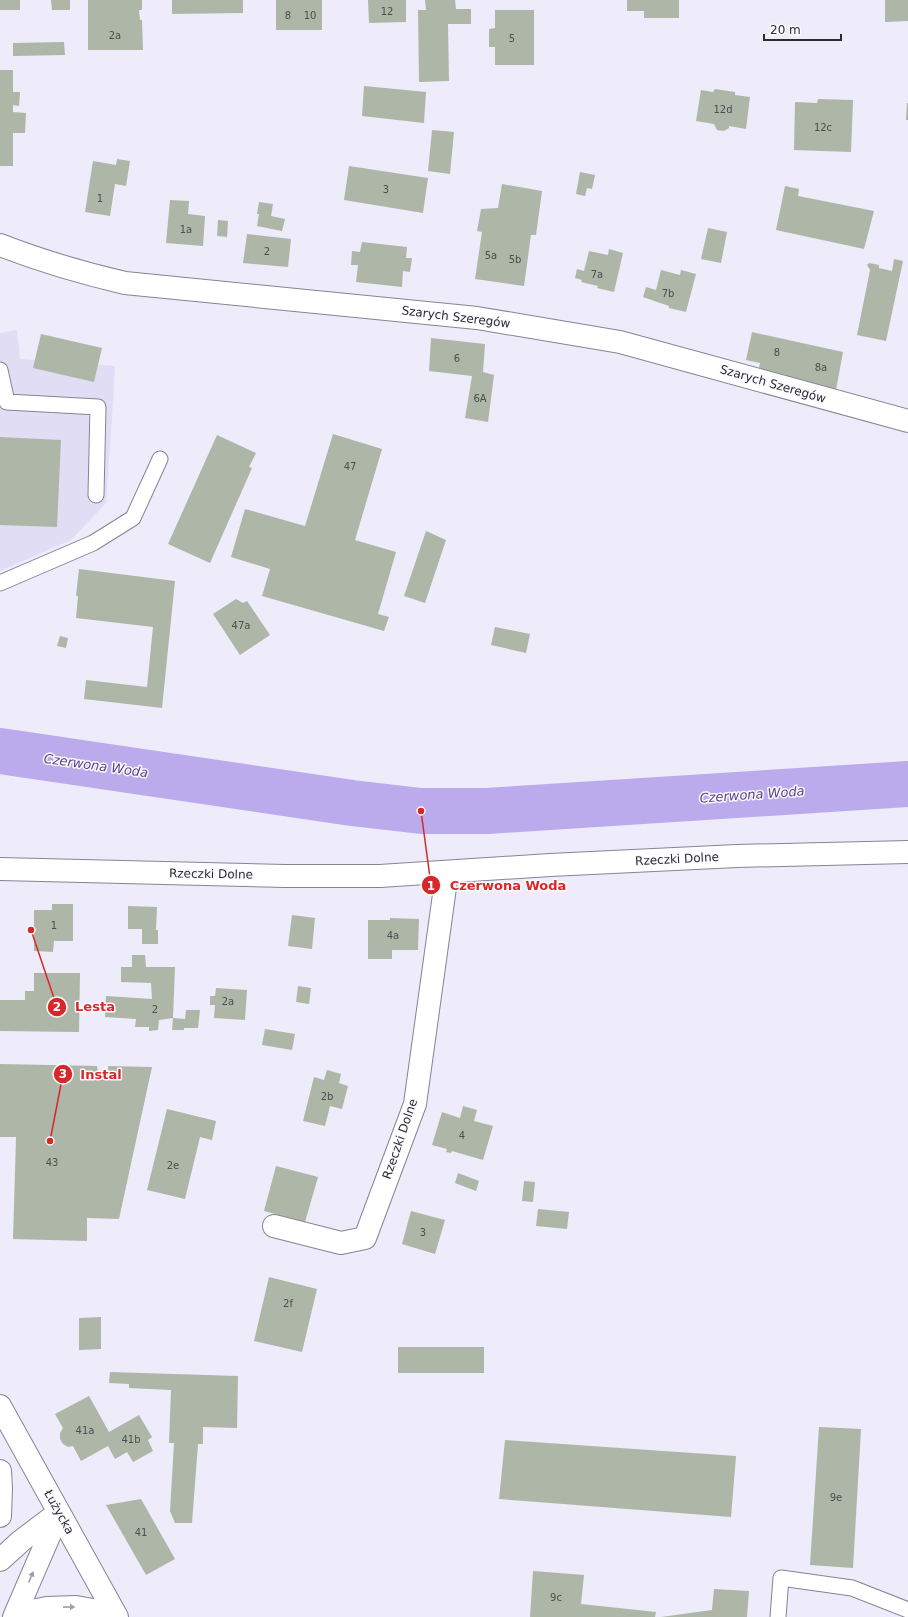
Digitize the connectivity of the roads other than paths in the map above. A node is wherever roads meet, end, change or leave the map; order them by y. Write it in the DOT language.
graph roads {
  1 [pos="0,245"];
  2 [pos="0,370"];
  3 [pos="908,421"];
  4 [pos="160,459"];
  5 [pos="96,495"];
  6 [pos="0,583"];
  7 [pos="908,852"];
  8 [pos="0,869"];
  9 [pos="447,873"];
  10 [pos="274,1226"];
  11 [pos="0,1406"];
  12 [pos="0,1471"];
  13 [pos="59,1513"];
  14 [pos="0,1516"];
  15 [pos="0,1560"];
  16 [pos="908,1610"];
  17 [pos="15,1615"];
  18 [pos="116,1615"];
  19 [pos="778,1617"];
  1 -- 3 [label="street, Szarych Szeregów"];
  2 -- 5 [label="lane"];
  4 -- 6 [label="lane"];
  7 -- 9 [label="street, Rzeczki Dolne"];
  8 -- 9 [label="street, Rzeczki Dolne"];
  9 -- 10 [label="street, Rzeczki Dolne"];
  11 -- 13 [label="street, Łużycka"];
  12 -- 14 [label="street"];
  13 -- 15 [label="street"];
  17 -- 13 [label="street, one-way"];
  13 -- 18 [label="street, Łużycka"];
  16 -- 19 [label="lane"];
  17 -- 18 [label="street, one-way"];
}
